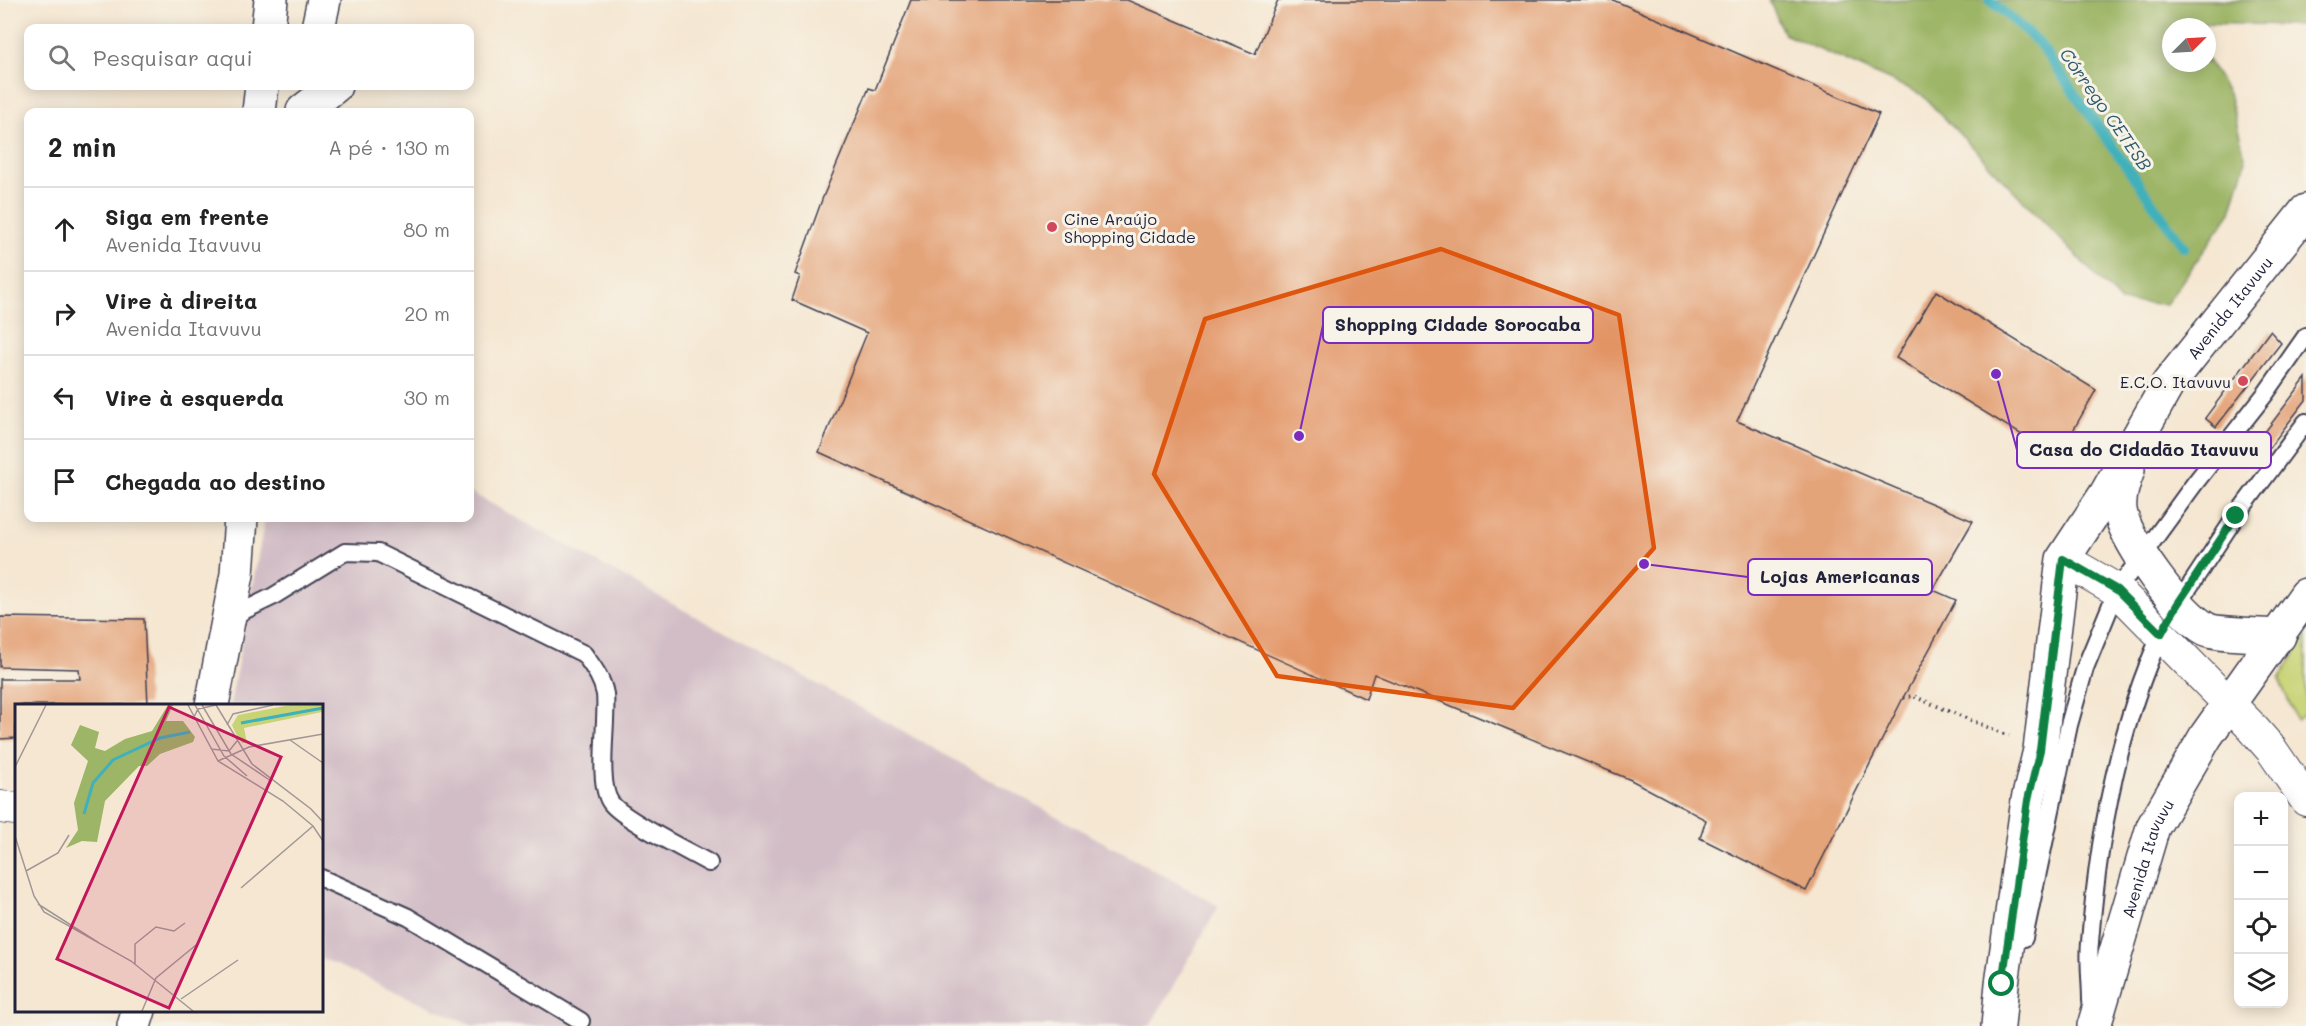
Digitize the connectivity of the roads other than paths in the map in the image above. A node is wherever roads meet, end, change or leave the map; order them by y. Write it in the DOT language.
graph roads {
  1 [pos="271,0"];
  2 [pos="268,24"];
  3 [pos="262,90"];
  4 [pos="328,90"];
  5 [pos="304,103"];
  6 [pos="259,108"];
  7 [pos="2302,219"];
  8 [pos="2306,336"];
  9 [pos="2306,422"];
  10 [pos="2136,439"];
  11 [pos="241,522"];
  12 [pos="2142,557"];
  13 [pos="2063,559"];
  14 [pos="2117,590"];
  15 [pos="2306,595"];
  16 [pos="2177,605"];
  17 [pos="229,618"];
  18 [pos="2161,634"];
  19 [pos="2279,636"];
  20 [pos="212,704"];
  21 [pos="2230,705"];
  22 [pos="2306,800"];
  23 [pos="0,807"];
  24 [pos="15,808"];
  25 [pos="709,864"];
  26 [pos="322,878"];
  27 [pos="139,1011"];
  28 [pos="581,1021"];
  29 [pos="134,1026"];
  30 [pos="1998,1026"];
  31 [pos="2005,1026"];
  32 [pos="2093,1026"];
  1 -- 2 [label="main road"];
  3 -- 6 [label="main road"];
  4 -- 5 [label="main road"];
  7 -- 10 [label="main road, Avenida Itavuvu"];
  8 -- 12 [label="lane"];
  9 -- 16 [label="lane"];
  10 -- 12 [label="main road"];
  10 -- 13 [label="main road, Avenida Itavuvu"];
  11 -- 17 [label="main road"];
  12 -- 14 [label="lane"];
  12 -- 16 [label="main road"];
  13 -- 14 [label="street"];
  13 -- 30 [label="main road, Avenida Itavuvu"];
  14 -- 18 [label="street"];
  14 -- 31 [label="lane"];
  15 -- 19 [label="main road, Avenida Itavuvu"];
  16 -- 18 [label="lane"];
  16 -- 19 [label="main road"];
  17 -- 20 [label="main road"];
  17 -- 25 [label="lane"];
  18 -- 21 [label="street"];
  18 -- 32 [label="lane"];
  19 -- 21 [label="main road, Avenida Itavuvu"];
  21 -- 22 [label="street"];
  21 -- 32 [label="main road, Avenida Itavuvu"];
  23 -- 24 [label="street"];
  26 -- 28 [label="lane"];
  27 -- 29 [label="main road"];
}
